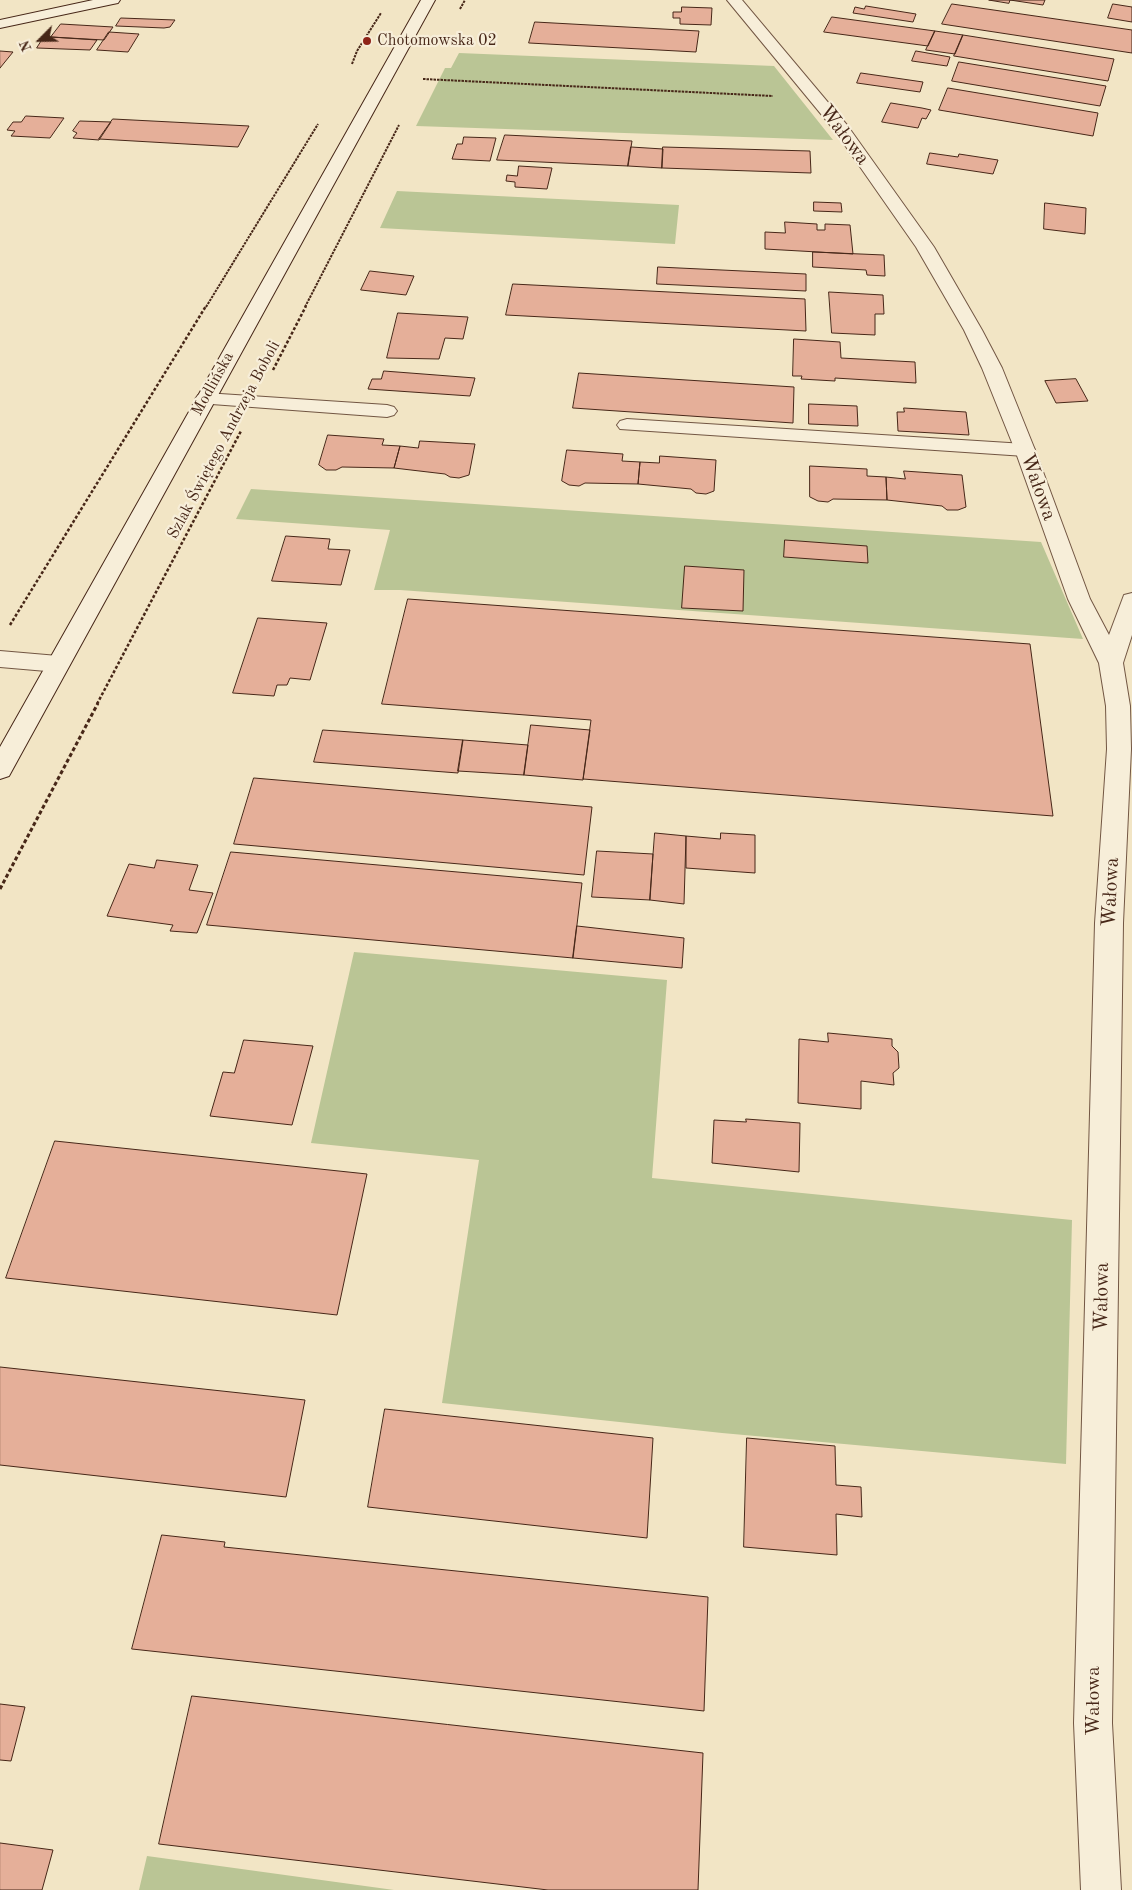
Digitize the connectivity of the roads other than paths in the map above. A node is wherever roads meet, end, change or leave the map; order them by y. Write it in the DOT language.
graph roads {
  1 [pos="113,0"];
  2 [pos="428,0"];
  3 [pos="734,0"];
  4 [pos="0,24"];
  5 [pos="205,399"];
  6 [pos="387,411"];
  7 [pos="627,426"];
  8 [pos="1025,450"];
  9 [pos="1132,601"];
  10 [pos="0,659"];
  11 [pos="1111,663"];
  12 [pos="58,664"];
  13 [pos="0,769"];
  14 [pos="1101,1890"];
  1 -- 4 [label="street"];
  2 -- 5 [label="street, Modlińska"];
  3 -- 8 [label="street, Wałowa"];
  5 -- 6 [label="street"];
  5 -- 12 [label="street, Modlińska"];
  7 -- 8 [label="street"];
  8 -- 11 [label="street, Wałowa"];
  9 -- 11 [label="street"];
  10 -- 12 [label="street"];
  11 -- 14 [label="street, Wałowa"];
  12 -- 13 [label="street, Modlińska"];
}
